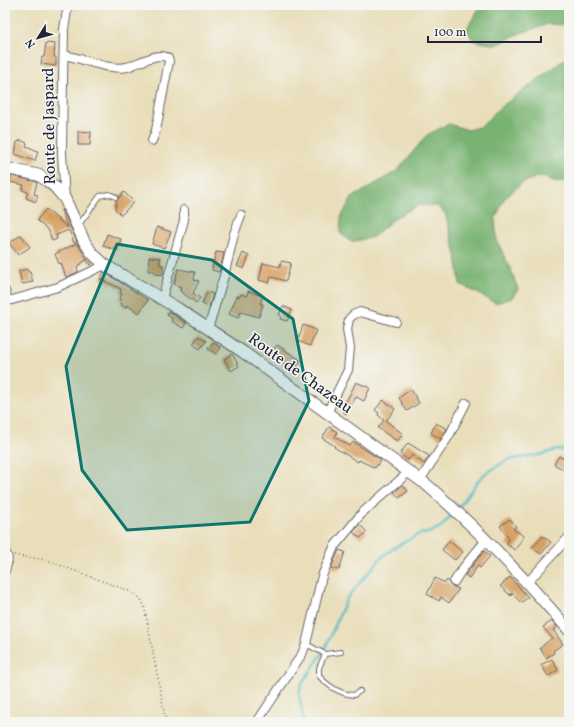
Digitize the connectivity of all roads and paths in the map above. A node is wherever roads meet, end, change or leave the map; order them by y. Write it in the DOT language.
graph roads {
  1 [pos="68,5"];
  2 [pos="64,55"];
  3 [pos="152,141"];
  4 [pos="5,168"];
  5 [pos="116,197"];
  6 [pos="66,199"];
  7 [pos="184,210"];
  8 [pos="241,215"];
  9 [pos="78,226"];
  10 [pos="105,265"];
  11 [pos="5,291"];
  12 [pos="162,299"];
  13 [pos="6,302"];
  14 [pos="396,322"];
  15 [pos="208,328"];
  16 [pos="466,403"];
  17 [pos="327,413"];
  18 [pos="409,472"];
  19 [pos="420,480"];
  20 [pos="569,537"];
  21 [pos="486,540"];
  22 [pos="6,554"];
  23 [pos="5,571"];
  24 [pos="454,582"];
  25 [pos="527,583"];
  26 [pos="569,630"];
  27 [pos="306,644"];
  28 [pos="341,652"];
  29 [pos="325,654"];
  30 [pos="360,691"];
  31 [pos="166,722"];
  32 [pos="257,722"];
  1 -- 2 [label="street, Route de Jaspard"];
  2 -- 3 [label="street"];
  2 -- 6 [label="street, Route de Jaspard"];
  4 -- 6 [label="main road, Route de Chazeau"];
  5 -- 9 [label="lane"];
  6 -- 9 [label="main road, Route de Chazeau"];
  7 -- 12 [label="street"];
  8 -- 15 [label="street"];
  9 -- 10 [label="main road, Route de Chazeau"];
  10 -- 12 [label="main road, Route de Chazeau"];
  10 -- 13 [label="street"];
  11 -- 13 [label="street"];
  12 -- 15 [label="main road, Route de Chazeau"];
  14 -- 17 [label="street"];
  15 -- 17 [label="main road, Route de Chazeau"];
  16 -- 19 [label="street"];
  17 -- 18 [label="main road, Route de Chazeau"];
  18 -- 19 [label="main road, Route de Chazeau"];
  18 -- 27 [label="street"];
  19 -- 21 [label="main road, Route de Chazeau"];
  20 -- 25 [label="street"];
  21 -- 24 [label="street"];
  21 -- 25 [label="main road, Route de Chazeau"];
  22 -- 23 [label="street"];
  22 -- 31 [label="path"];
  25 -- 26 [label="main road, Route de Chazeau"];
  27 -- 29 [label="lane"];
  27 -- 32 [label="street"];
  28 -- 29 [label="lane"];
  29 -- 30 [label="lane"];
}
